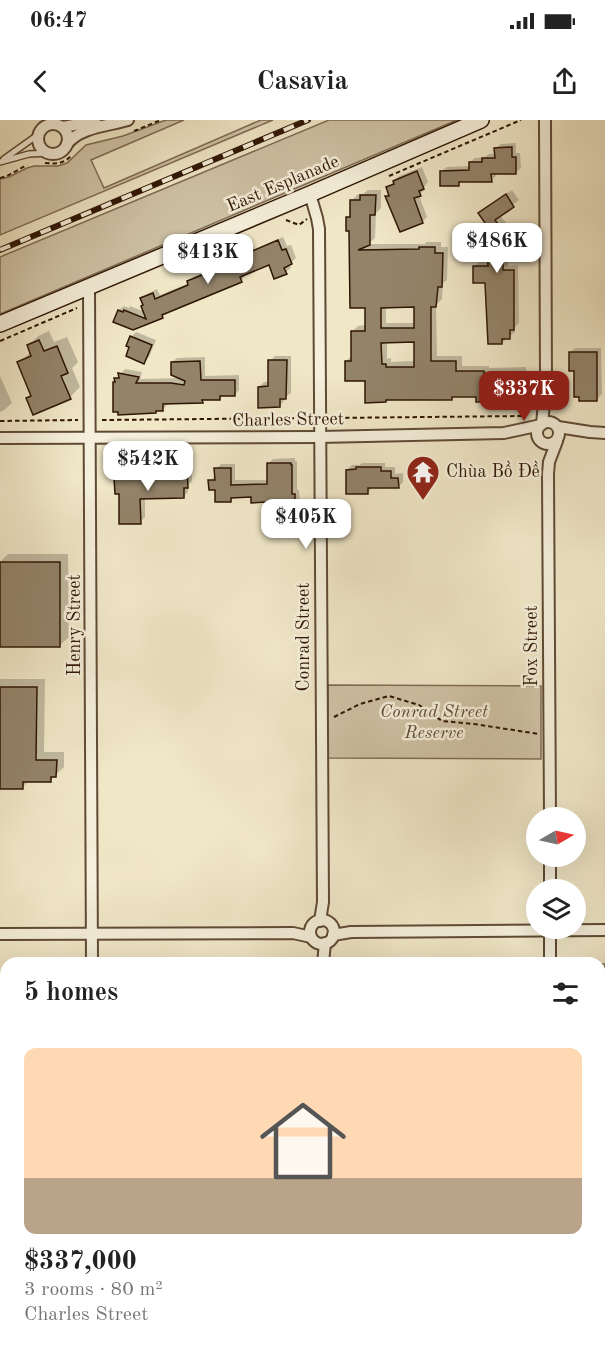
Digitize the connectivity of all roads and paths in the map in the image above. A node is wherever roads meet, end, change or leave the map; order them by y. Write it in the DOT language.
graph roads {
  1 [pos="128,120"];
  2 [pos="161,120"];
  3 [pos="481,120"];
  4 [pos="544,120"];
  5 [pos="59,124"];
  6 [pos="107,125"];
  7 [pos="40,128"];
  8 [pos="132,132"];
  9 [pos="71,148"];
  10 [pos="49,153"];
  11 [pos="0,162"];
  12 [pos="38,163"];
  13 [pos="28,165"];
  14 [pos="0,178"];
  15 [pos="310,194"];
  16 [pos="89,288"];
  17 [pos="0,324"];
  18 [pos="546,371"];
  19 [pos="528,416"];
  20 [pos="320,418"];
  21 [pos="91,420"];
  22 [pos="0,421"];
  23 [pos="541,424"];
  24 [pos="557,426"];
  25 [pos="590,432"];
  26 [pos="504,433"];
  27 [pos="605,433"];
  28 [pos="320,437"];
  29 [pos="0,438"];
  30 [pos="91,438"];
  31 [pos="540,440"];
  32 [pos="557,440"];
  33 [pos="548,474"];
  34 [pos="321,724"];
  35 [pos="549,736"];
  36 [pos="550,807"];
  37 [pos="526,929"];
  38 [pos="586,930"];
  39 [pos="605,930"];
  40 [pos="322,932"];
  41 [pos="92,933"];
  42 [pos="0,934"];
  43 [pos="550,939"];
  44 [pos="92,957"];
  45 [pos="322,957"];
  46 [pos="550,957"];
  1 -- 6 [label="street"];
  2 -- 8 [label="path"];
  3 -- 15 [label="street, East Esplanade"];
  4 -- 18 [label="street"];
  5 -- 6 [label="street"];
  5 -- 7 [label="street"];
  5 -- 9 [label="street"];
  6 -- 9 [label="street"];
  7 -- 10 [label="street"];
  7 -- 11 [label="lane"];
  9 -- 10 [label="street"];
  9 -- 12 [label="path"];
  10 -- 11 [label="lane"];
  13 -- 14 [label="path"];
  15 -- 16 [label="street, East Esplanade"];
  15 -- 20 [label="street, Conrad Street"];
  16 -- 17 [label="street, East Esplanade"];
  16 -- 21 [label="street, Henry Street"];
  18 -- 23 [label="street"];
  18 -- 24 [label="street"];
  19 -- 20 [label="path"];
  20 -- 21 [label="path"];
  20 -- 28 [label="street, Conrad Street"];
  21 -- 22 [label="path"];
  21 -- 30 [label="street, Henry Street"];
  23 -- 24 [label="street"];
  23 -- 26 [label="street, Charles Street"];
  23 -- 31 [label="street"];
  24 -- 25 [label="street"];
  24 -- 32 [label="street"];
  25 -- 27 [label="street"];
  25 -- 32 [label="street"];
  26 -- 28 [label="street, Charles Street"];
  26 -- 31 [label="street, Charles Street"];
  28 -- 30 [label="street, Charles Street"];
  28 -- 34 [label="street, Conrad Street"];
  29 -- 30 [label="street, Charles Street"];
  30 -- 41 [label="street, Henry Street"];
  31 -- 32 [label="street"];
  31 -- 33 [label="street, Fox Street"];
  32 -- 33 [label="street, Fox Street"];
  33 -- 35 [label="street, Fox Street"];
  34 -- 35 [label="path"];
  34 -- 40 [label="street, Conrad Street"];
  35 -- 36 [label="street, Fox Street"];
  37 -- 40 [label="street"];
  38 -- 39 [label="street"];
  40 -- 41 [label="street"];
  40 -- 45 [label="street, Conrad Street"];
  41 -- 42 [label="street"];
  41 -- 44 [label="street, Henry Street"];
  43 -- 46 [label="street"];
}
